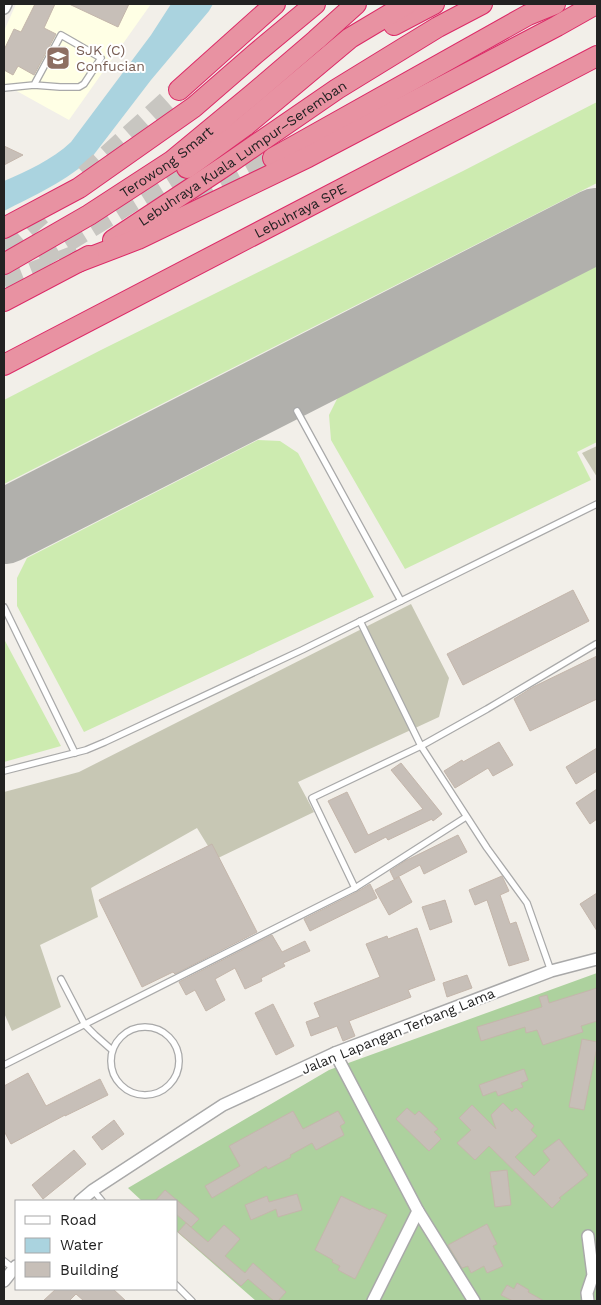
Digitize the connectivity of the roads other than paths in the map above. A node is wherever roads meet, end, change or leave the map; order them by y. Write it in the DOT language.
graph roads {
  1 [pos="6,4"];
  2 [pos="275,4"];
  3 [pos="315,4"];
  4 [pos="356,4"];
  5 [pos="381,4"];
  6 [pos="407,4"];
  7 [pos="434,4"];
  8 [pos="482,4"];
  9 [pos="555,4"];
  10 [pos="596,4"];
  11 [pos="4,8"];
  12 [pos="534,9"];
  13 [pos="316,40"];
  14 [pos="597,47"];
  15 [pos="597,56"];
  16 [pos="298,82"];
  17 [pos="34,85"];
  18 [pos="4,88"];
  19 [pos="180,90"];
  20 [pos="273,158"];
  21 [pos="187,168"];
  22 [pos="4,228"];
  23 [pos="78,262"];
  24 [pos="4,264"];
  25 [pos="4,301"];
  26 [pos="4,357"];
  27 [pos="4,365"];
  28 [pos="297,411"];
  29 [pos="597,504"];
  30 [pos="401,601"];
  31 [pos="4,607"];
  32 [pos="360,621"];
  33 [pos="596,644"];
  34 [pos="421,746"];
  35 [pos="75,753"];
  36 [pos="4,771"];
  37 [pos="466,817"];
  38 [pos="355,888"];
  39 [pos="597,959"];
  40 [pos="551,971"];
  41 [pos="61,979"];
  42 [pos="85,1025"];
  43 [pos="112,1050"];
  44 [pos="335,1053"];
  45 [pos="4,1065"];
  46 [pos="93,1190"];
  47 [pos="81,1200"];
  48 [pos="101,1200"];
  49 [pos="418,1211"];
  50 [pos="588,1236"];
  51 [pos="4,1261"];
  52 [pos="15,1268"];
  53 [pos="4,1281"];
  54 [pos="178,1287"];
  55 [pos="192,1301"];
  56 [pos="373,1301"];
  57 [pos="474,1301"];
  58 [pos="588,1301"];
  1 -- 11 [label="street"];
  2 -- 19 [label="highway"];
  3 -- 22 [label="highway"];
  4 -- 13 [label="highway, Terowong Smart"];
  5 -- 13 [label="highway, Terowong Smart"];
  6 -- 16 [label="highway, Terowong Smart"];
  7 -- 16 [label="highway, Terowong Smart"];
  8 -- 23 [label="highway, Lebuhraya Kuala Lumpur–Seremban"];
  9 -- 12 [label="highway"];
  10 -- 23 [label="highway"];
  12 -- 20 [label="highway"];
  13 -- 24 [label="highway, Terowong Smart"];
  14 -- 26 [label="highway, Lebuhraya SPE"];
  15 -- 27 [label="highway, Lebuhraya SPE"];
  16 -- 21 [label="highway, Terowong Smart"];
  17 -- 17 [label="lane"];
  17 -- 18 [label="lane"];
  23 -- 25 [label="highway, Lebuhraya Kuala Lumpur–Seremban"];
  28 -- 30 [label="lane"];
  29 -- 30 [label="lane"];
  30 -- 32 [label="lane"];
  31 -- 35 [label="lane"];
  32 -- 34 [label="lane"];
  32 -- 35 [label="lane"];
  33 -- 34 [label="lane"];
  34 -- 37 [label="lane"];
  34 -- 38 [label="lane"];
  35 -- 36 [label="lane"];
  37 -- 38 [label="lane"];
  37 -- 40 [label="lane"];
  38 -- 42 [label="lane"];
  39 -- 40 [label="street, Jalan Lapangan Terbang Lama"];
  40 -- 44 [label="street, Jalan Lapangan Terbang Lama"];
  41 -- 42 [label="lane"];
  42 -- 43 [label="lane"];
  42 -- 45 [label="lane"];
  43 -- 43 [label="lane"];
  44 -- 46 [label="street, Jalan Lapangan Terbang Lama"];
  44 -- 49 [label="street"];
  46 -- 47 [label="street, Jalan Lapangan Terbang Lama"];
  46 -- 48 [label="lane"];
  49 -- 56 [label="street"];
  49 -- 57 [label="street"];
  50 -- 58 [label="street"];
  51 -- 52 [label="lane"];
  52 -- 53 [label="street"];
  54 -- 55 [label="lane"];
}
